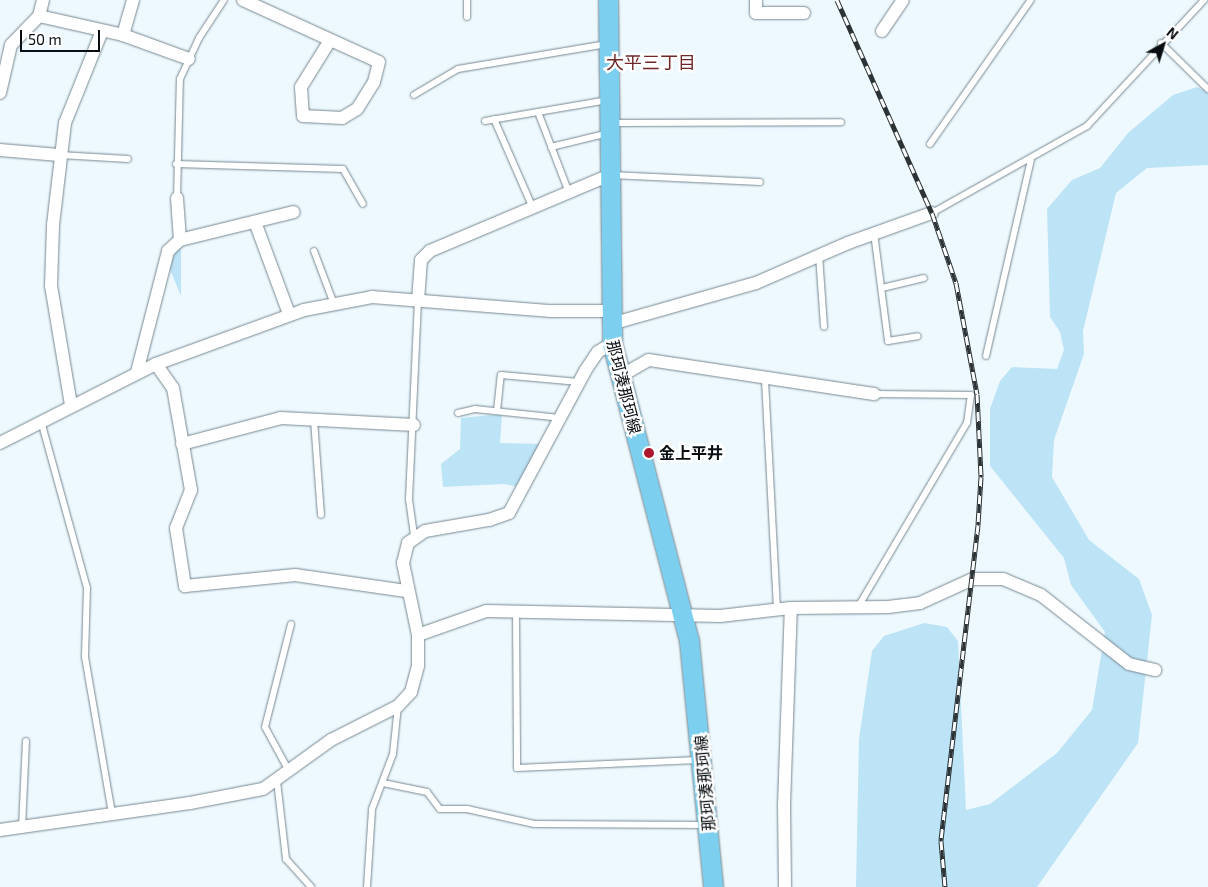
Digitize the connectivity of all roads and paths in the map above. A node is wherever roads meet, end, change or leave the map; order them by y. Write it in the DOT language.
graph roads {
  1 [pos="43,0"];
  2 [pos="133,0"];
  3 [pos="224,0"];
  4 [pos="243,0"];
  5 [pos="467,0"];
  6 [pos="608,0"];
  7 [pos="756,0"];
  8 [pos="903,0"];
  9 [pos="1031,0"];
  10 [pos="1204,0"];
  11 [pos="804,13"];
  12 [pos="39,16"];
  13 [pos="466,17"];
  14 [pos="102,31"];
  15 [pos="882,31"];
  16 [pos="123,35"];
  17 [pos="329,42"];
  18 [pos="1162,43"];
  19 [pos="609,44"];
  20 [pos="189,59"];
  21 [pos="1208,89"];
  22 [pos="0,93"];
  23 [pos="414,95"];
  24 [pos="609,100"];
  25 [pos="538,112"];
  26 [pos="494,119"];
  27 [pos="485,121"];
  28 [pos="841,122"];
  29 [pos="609,128"];
  30 [pos="930,144"];
  31 [pos="551,147"];
  32 [pos="0,150"];
  33 [pos="59,155"];
  34 [pos="128,160"];
  35 [pos="1031,160"];
  36 [pos="176,164"];
  37 [pos="610,175"];
  38 [pos="760,182"];
  39 [pos="568,190"];
  40 [pos="177,198"];
  41 [pos="363,204"];
  42 [pos="532,206"];
  43 [pos="294,212"];
  44 [pos="932,213"];
  45 [pos="255,222"];
  46 [pos="874,233"];
  47 [pos="180,240"];
  48 [pos="314,251"];
  49 [pos="819,255"];
  50 [pos="924,278"];
  51 [pos="882,288"];
  52 [pos="418,300"];
  53 [pos="334,304"];
  54 [pos="289,314"];
  55 [pos="611,318"];
  56 [pos="824,327"];
  57 [pos="918,336"];
  58 [pos="612,344"];
  59 [pos="986,356"];
  60 [pos="156,364"];
  61 [pos="137,372"];
  62 [pos="620,377"];
  63 [pos="765,380"];
  64 [pos="579,382"];
  65 [pos="874,394"];
  66 [pos="71,405"];
  67 [pos="497,411"];
  68 [pos="458,413"];
  69 [pos="560,418"];
  70 [pos="314,420"];
  71 [pos="41,421"];
  72 [pos="414,424"];
  73 [pos="0,443"];
  74 [pos="182,444"];
  75 [pos="321,515"];
  76 [pos="414,535"];
  77 [pos="406,591"];
  78 [pos="858,607"];
  79 [pos="792,608"];
  80 [pos="516,610"];
  81 [pos="777,610"];
  82 [pos="684,614"];
  83 [pos="291,624"];
  84 [pos="418,635"];
  85 [pos="1155,670"];
  86 [pos="398,706"];
  87 [pos="26,741"];
  88 [pos="703,759"];
  89 [pos="289,771"];
  90 [pos="277,781"];
  91 [pos="383,783"];
  92 [pos="112,813"];
  93 [pos="708,825"];
  94 [pos="22,828"];
  95 [pos="0,830"];
  96 [pos="311,887"];
  97 [pos="367,887"];
  98 [pos="713,887"];
  99 [pos="785,887"];
  1 -- 12 [label="street"];
  2 -- 16 [label="street"];
  3 -- 20 [label="lane"];
  4 -- 17 [label="street"];
  5 -- 13 [label="lane"];
  6 -- 19 [label="main road, 那珂湊那珂線"];
  7 -- 11 [label="street"];
  8 -- 15 [label="street"];
  9 -- 30 [label="lane"];
  10 -- 18 [label="lane"];
  12 -- 14 [label="street"];
  12 -- 22 [label="street"];
  14 -- 16 [label="street"];
  14 -- 33 [label="street"];
  16 -- 20 [label="street"];
  17 -- 17 [label="street"];
  18 -- 21 [label="lane"];
  18 -- 35 [label="lane"];
  19 -- 23 [label="lane"];
  19 -- 24 [label="main road, 那珂湊那珂線"];
  20 -- 36 [label="lane"];
  24 -- 25 [label="lane"];
  24 -- 29 [label="main road, 那珂湊那珂線"];
  25 -- 26 [label="lane"];
  25 -- 31 [label="lane"];
  26 -- 27 [label="lane"];
  26 -- 42 [label="lane"];
  28 -- 29 [label="lane"];
  29 -- 31 [label="lane"];
  29 -- 37 [label="main road, 那珂湊那珂線"];
  31 -- 39 [label="lane"];
  32 -- 33 [label="street"];
  33 -- 34 [label="lane"];
  33 -- 66 [label="street"];
  35 -- 44 [label="lane"];
  35 -- 59 [label="lane"];
  36 -- 40 [label="lane"];
  36 -- 41 [label="lane"];
  37 -- 38 [label="lane"];
  37 -- 39 [label="street"];
  37 -- 55 [label="main road, 那珂湊那珂線"];
  39 -- 42 [label="street"];
  40 -- 47 [label="street"];
  42 -- 52 [label="street"];
  43 -- 45 [label="street"];
  44 -- 46 [label="street"];
  45 -- 47 [label="street"];
  45 -- 54 [label="street"];
  46 -- 49 [label="street"];
  46 -- 51 [label="lane"];
  47 -- 61 [label="street"];
  48 -- 53 [label="lane"];
  49 -- 55 [label="street"];
  49 -- 56 [label="lane"];
  50 -- 51 [label="lane"];
  51 -- 57 [label="lane"];
  52 -- 53 [label="street"];
  52 -- 55 [label="street"];
  52 -- 72 [label="lane"];
  53 -- 54 [label="street"];
  54 -- 60 [label="street"];
  55 -- 58 [label="main road, 那珂湊那珂線"];
  58 -- 62 [label="main road, 那珂湊那珂線"];
  58 -- 64 [label="street"];
  60 -- 61 [label="street"];
  60 -- 74 [label="street"];
  61 -- 66 [label="street"];
  62 -- 63 [label="street"];
  62 -- 82 [label="main road, 那珂湊那珂線"];
  63 -- 65 [label="street"];
  63 -- 81 [label="lane"];
  64 -- 67 [label="lane"];
  64 -- 69 [label="street"];
  65 -- 78 [label="lane"];
  66 -- 71 [label="street"];
  67 -- 68 [label="lane"];
  67 -- 69 [label="lane"];
  69 -- 76 [label="street"];
  70 -- 72 [label="street"];
  70 -- 74 [label="street"];
  70 -- 75 [label="lane"];
  71 -- 73 [label="street"];
  71 -- 92 [label="lane"];
  72 -- 76 [label="lane"];
  74 -- 77 [label="street"];
  76 -- 77 [label="street"];
  77 -- 84 [label="street"];
  78 -- 79 [label="street"];
  78 -- 85 [label="street"];
  79 -- 81 [label="street"];
  79 -- 99 [label="street"];
  80 -- 82 [label="street"];
  80 -- 84 [label="street"];
  80 -- 88 [label="lane"];
  81 -- 82 [label="street"];
  82 -- 88 [label="main road, 那珂湊那珂線"];
  83 -- 89 [label="lane"];
  84 -- 86 [label="street"];
  86 -- 89 [label="street"];
  86 -- 91 [label="lane"];
  87 -- 94 [label="lane"];
  88 -- 93 [label="main road, 那珂湊那珂線"];
  89 -- 90 [label="street"];
  90 -- 92 [label="street"];
  90 -- 96 [label="lane"];
  91 -- 93 [label="lane"];
  91 -- 97 [label="lane"];
  92 -- 94 [label="street"];
  93 -- 98 [label="main road, 那珂湊那珂線"];
  94 -- 95 [label="street"];
}
